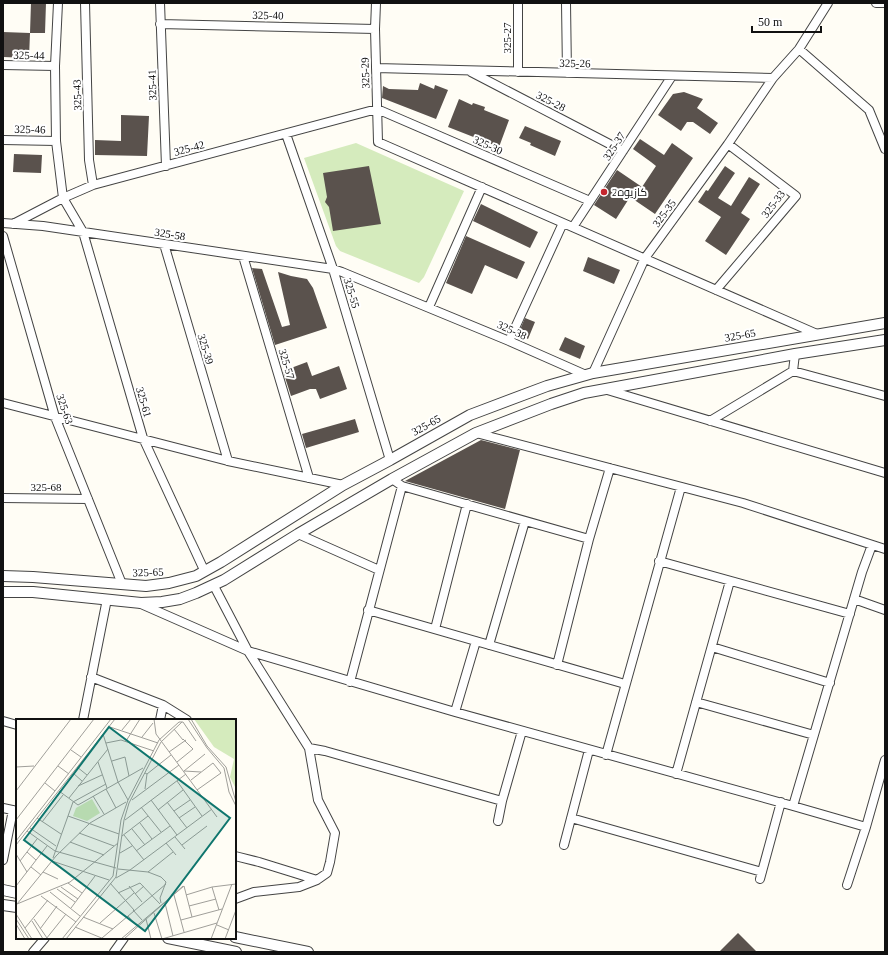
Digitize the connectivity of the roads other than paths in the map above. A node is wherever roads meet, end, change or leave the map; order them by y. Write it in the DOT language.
graph roads {
  1 [pos="58,3"];
  2 [pos="85,3"];
  3 [pos="160,3"];
  4 [pos="376,3"];
  5 [pos="518,3"];
  6 [pos="566,3"];
  7 [pos="828,3"];
  8 [pos="876,3"];
  9 [pos="885,3"];
  10 [pos="160,24"];
  11 [pos="375,29"];
  12 [pos="799,49"];
  13 [pos="3,65"];
  14 [pos="55,66"];
  15 [pos="376,68"];
  16 [pos="468,71"];
  17 [pos="518,72"];
  18 [pos="567,73"];
  19 [pos="672,76"];
  20 [pos="773,78"];
  21 [pos="377,109"];
  22 [pos="286,134"];
  23 [pos="3,140"];
  24 [pos="56,141"];
  25 [pos="728,144"];
  26 [pos="884,144"];
  27 [pos="623,151"];
  28 [pos="166,166"];
  29 [pos="93,185"];
  30 [pos="482,187"];
  31 [pos="63,198"];
  32 [pos="590,201"];
  33 [pos="563,222"];
  34 [pos="3,223"];
  35 [pos="12,224"];
  36 [pos="573,227"];
  37 [pos="83,232"];
  38 [pos="3,236"];
  39 [pos="164,244"];
  40 [pos="243,256"];
  41 [pos="645,258"];
  42 [pos="333,269"];
  43 [pos="716,290"];
  44 [pos="429,307"];
  45 [pos="885,323"];
  46 [pos="817,334"];
  47 [pos="885,340"];
  48 [pos="509,341"];
  49 [pos="795,354"];
  50 [pos="794,371"];
  51 [pos="589,374"];
  52 [pos="604,390"];
  53 [pos="885,396"];
  54 [pos="3,403"];
  55 [pos="55,417"];
  56 [pos="710,421"];
  57 [pos="476,432"];
  58 [pos="432,436"];
  59 [pos="143,438"];
  60 [pos="441,452"];
  61 [pos="390,460"];
  62 [pos="228,461"];
  63 [pos="610,468"];
  64 [pos="885,473"];
  65 [pos="309,478"];
  66 [pos="392,479"];
  67 [pos="343,485"];
  68 [pos="402,486"];
  69 [pos="681,487"];
  70 [pos="3,498"];
  71 [pos="88,498"];
  72 [pos="467,504"];
  73 [pos="525,521"];
  74 [pos="298,534"];
  75 [pos="589,539"];
  76 [pos="872,545"];
  77 [pos="885,549"];
  78 [pos="659,561"];
  79 [pos="204,570"];
  80 [pos="379,570"];
  81 [pos="3,576"];
  82 [pos="33,577"];
  83 [pos="730,581"];
  84 [pos="122,584"];
  85 [pos="214,586"];
  86 [pos="3,592"];
  87 [pos="33,592"];
  88 [pos="108,599"];
  89 [pos="854,599"];
  90 [pos="141,603"];
  91 [pos="368,610"];
  92 [pos="885,610"];
  93 [pos="850,614"];
  94 [pos="434,629"];
  95 [pos="476,641"];
  96 [pos="488,645"];
  97 [pos="712,647"];
  98 [pos="248,651"];
  99 [pos="557,665"];
  100 [pos="91,677"];
  101 [pos="350,682"];
  102 [pos="830,683"];
  103 [pos="625,684"];
  104 [pos="696,702"];
  105 [pos="163,705"];
  106 [pos="455,712"];
  107 [pos="83,719"];
  108 [pos="160,719"];
  109 [pos="185,719"];
  110 [pos="3,721"];
  111 [pos="16,725"];
  112 [pos="522,731"];
  113 [pos="814,735"];
  114 [pos="309,748"];
  115 [pos="589,750"];
  116 [pos="606,755"];
  117 [pos="885,760"];
  118 [pos="676,774"];
  119 [pos="502,801"];
  120 [pos="781,802"];
  121 [pos="793,806"];
  122 [pos="3,808"];
  123 [pos="15,810"];
  124 [pos="571,818"];
  125 [pos="498,821"];
  126 [pos="866,827"];
  127 [pos="564,845"];
  128 [pos="236,856"];
  129 [pos="3,860"];
  130 [pos="317,880"];
  131 [pos="847,885"];
  132 [pos="3,890"];
  133 [pos="16,893"];
  134 [pos="236,899"];
  135 [pos="3,905"];
  136 [pos="16,908"];
  137 [pos="236,937"];
  138 [pos="44,939"];
  139 [pos="123,939"];
  140 [pos="172,939"];
  141 [pos="262,948"];
  142 [pos="213,950"];
  143 [pos="33,952"];
  144 [pos="114,952"];
  145 [pos="236,952"];
  146 [pos="308,952"];
  1 -- 14 [label="street"];
  2 -- 29 [label="street, 325-43"];
  3 -- 10 [label="street, 325-41"];
  4 -- 11 [label="street, 325-29"];
  5 -- 17 [label="street, 325-27"];
  6 -- 18 [label="street"];
  7 -- 12 [label="street, 325-35"];
  8 -- 9 [label="street"];
  10 -- 11 [label="street, 325-40"];
  10 -- 28 [label="street, 325-41"];
  11 -- 15 [label="street, 325-29"];
  12 -- 20 [label="street, 325-35"];
  12 -- 26 [label="street"];
  13 -- 14 [label="street, 325-44"];
  14 -- 24 [label="street"];
  15 -- 16 [label="street, 325-26"];
  15 -- 21 [label="street, 325-29"];
  16 -- 17 [label="street, 325-26"];
  16 -- 27 [label="street, 325-28"];
  17 -- 18 [label="street, 325-26"];
  18 -- 19 [label="street, 325-26"];
  19 -- 20 [label="street, 325-26"];
  19 -- 27 [label="street, 325-37"];
  20 -- 25 [label="street, 325-35"];
  21 -- 22 [label="street, 325-42"];
  21 -- 30 [label="street, 325-29"];
  21 -- 32 [label="street, 325-30"];
  22 -- 28 [label="street, 325-42"];
  22 -- 42 [label="street, 325-55"];
  23 -- 24 [label="street, 325-46"];
  24 -- 31 [label="street"];
  25 -- 41 [label="street, 325-35"];
  25 -- 43 [label="street, 325-33"];
  27 -- 32 [label="street, 325-37"];
  28 -- 29 [label="street, 325-42"];
  29 -- 31 [label="street, 325-42"];
  30 -- 33 [label="street"];
  30 -- 44 [label="street"];
  31 -- 35 [label="street, 325-42"];
  31 -- 37 [label="street, 325-61"];
  32 -- 36 [label="street, 325-37"];
  33 -- 36 [label="street"];
  33 -- 48 [label="street"];
  34 -- 35 [label="street, 325-58"];
  35 -- 37 [label="street, 325-58"];
  36 -- 41 [label="street"];
  37 -- 39 [label="street, 325-58"];
  37 -- 59 [label="street, 325-61"];
  38 -- 55 [label="street, 325-63"];
  39 -- 40 [label="street, 325-58"];
  39 -- 62 [label="street, 325-39"];
  40 -- 42 [label="street, 325-58"];
  40 -- 65 [label="street, 325-57"];
  41 -- 43 [label="street"];
  41 -- 51 [label="street, 325-35"];
  42 -- 44 [label="street, 325-38"];
  42 -- 61 [label="street, 325-55"];
  43 -- 46 [label="street"];
  44 -- 48 [label="street, 325-38"];
  45 -- 46 [label="street, 325-65"];
  46 -- 51 [label="street, 325-65"];
  47 -- 49 [label="street"];
  48 -- 51 [label="street, 325-38"];
  49 -- 50 [label="street"];
  49 -- 52 [label="street"];
  50 -- 53 [label="street"];
  50 -- 56 [label="street"];
  51 -- 58 [label="street, 325-65"];
  52 -- 56 [label="street"];
  52 -- 57 [label="street"];
  54 -- 55 [label="street"];
  55 -- 59 [label="street"];
  55 -- 71 [label="street, 325-63"];
  56 -- 64 [label="street"];
  57 -- 60 [label="street"];
  57 -- 63 [label="street"];
  58 -- 60 [label="street"];
  58 -- 61 [label="street, 325-65"];
  59 -- 62 [label="street"];
  59 -- 79 [label="street, 325-61"];
  60 -- 66 [label="street"];
  61 -- 67 [label="street, 325-65"];
  62 -- 65 [label="street"];
  63 -- 69 [label="street"];
  63 -- 75 [label="street"];
  65 -- 67 [label="street"];
  66 -- 68 [label="street"];
  66 -- 74 [label="street"];
  67 -- 79 [label="street, 325-65"];
  68 -- 72 [label="street"];
  68 -- 80 [label="street"];
  69 -- 76 [label="street"];
  69 -- 78 [label="street"];
  70 -- 71 [label="street, 325-68"];
  71 -- 84 [label="street, 325-63"];
  72 -- 73 [label="street"];
  72 -- 94 [label="street"];
  73 -- 75 [label="street"];
  73 -- 96 [label="street"];
  74 -- 80 [label="street"];
  74 -- 85 [label="street"];
  75 -- 99 [label="street"];
  76 -- 77 [label="street"];
  76 -- 89 [label="street"];
  78 -- 83 [label="street"];
  78 -- 103 [label="street"];
  79 -- 84 [label="street, 325-65"];
  80 -- 91 [label="street"];
  81 -- 82 [label="street, 325-65"];
  82 -- 84 [label="street, 325-65"];
  82 -- 87 [label="street"];
  83 -- 93 [label="street"];
  83 -- 97 [label="street"];
  85 -- 90 [label="street"];
  85 -- 98 [label="street"];
  86 -- 87 [label="street"];
  87 -- 88 [label="street"];
  88 -- 90 [label="street"];
  88 -- 100 [label="street"];
  89 -- 92 [label="street"];
  89 -- 93 [label="street"];
  90 -- 98 [label="street"];
  91 -- 94 [label="street"];
  91 -- 101 [label="street"];
  93 -- 102 [label="street"];
  94 -- 95 [label="street"];
  95 -- 96 [label="street"];
  95 -- 106 [label="street"];
  96 -- 99 [label="street"];
  97 -- 102 [label="street"];
  97 -- 104 [label="street"];
  98 -- 101 [label="street"];
  98 -- 114 [label="street"];
  99 -- 103 [label="street"];
  100 -- 105 [label="street"];
  100 -- 107 [label="street"];
  101 -- 106 [label="street"];
  102 -- 113 [label="street"];
  103 -- 116 [label="street"];
  104 -- 113 [label="street"];
  104 -- 118 [label="street"];
  105 -- 108 [label="street"];
  105 -- 109 [label="street"];
  106 -- 112 [label="street"];
  110 -- 111 [label="street"];
  112 -- 115 [label="street"];
  112 -- 119 [label="street"];
  113 -- 121 [label="street"];
  114 -- 119 [label="street"];
  114 -- 130 [label="street"];
  115 -- 116 [label="street"];
  115 -- 124 [label="street"];
  116 -- 118 [label="street"];
  117 -- 126 [label="street"];
  118 -- 120 [label="street"];
  119 -- 125 [label="street"];
  120 -- 121 [label="street"];
  120 -- 124 [label="street"];
  121 -- 126 [label="street"];
  122 -- 123 [label="street"];
  123 -- 129 [label="street"];
  124 -- 127 [label="street"];
  126 -- 131 [label="street"];
  128 -- 130 [label="street"];
  130 -- 134 [label="street"];
  132 -- 133 [label="street"];
  135 -- 136 [label="street"];
  137 -- 141 [label="street"];
  138 -- 143 [label="street"];
  139 -- 144 [label="street"];
  140 -- 142 [label="street"];
  141 -- 146 [label="street"];
  142 -- 145 [label="street"];
}
